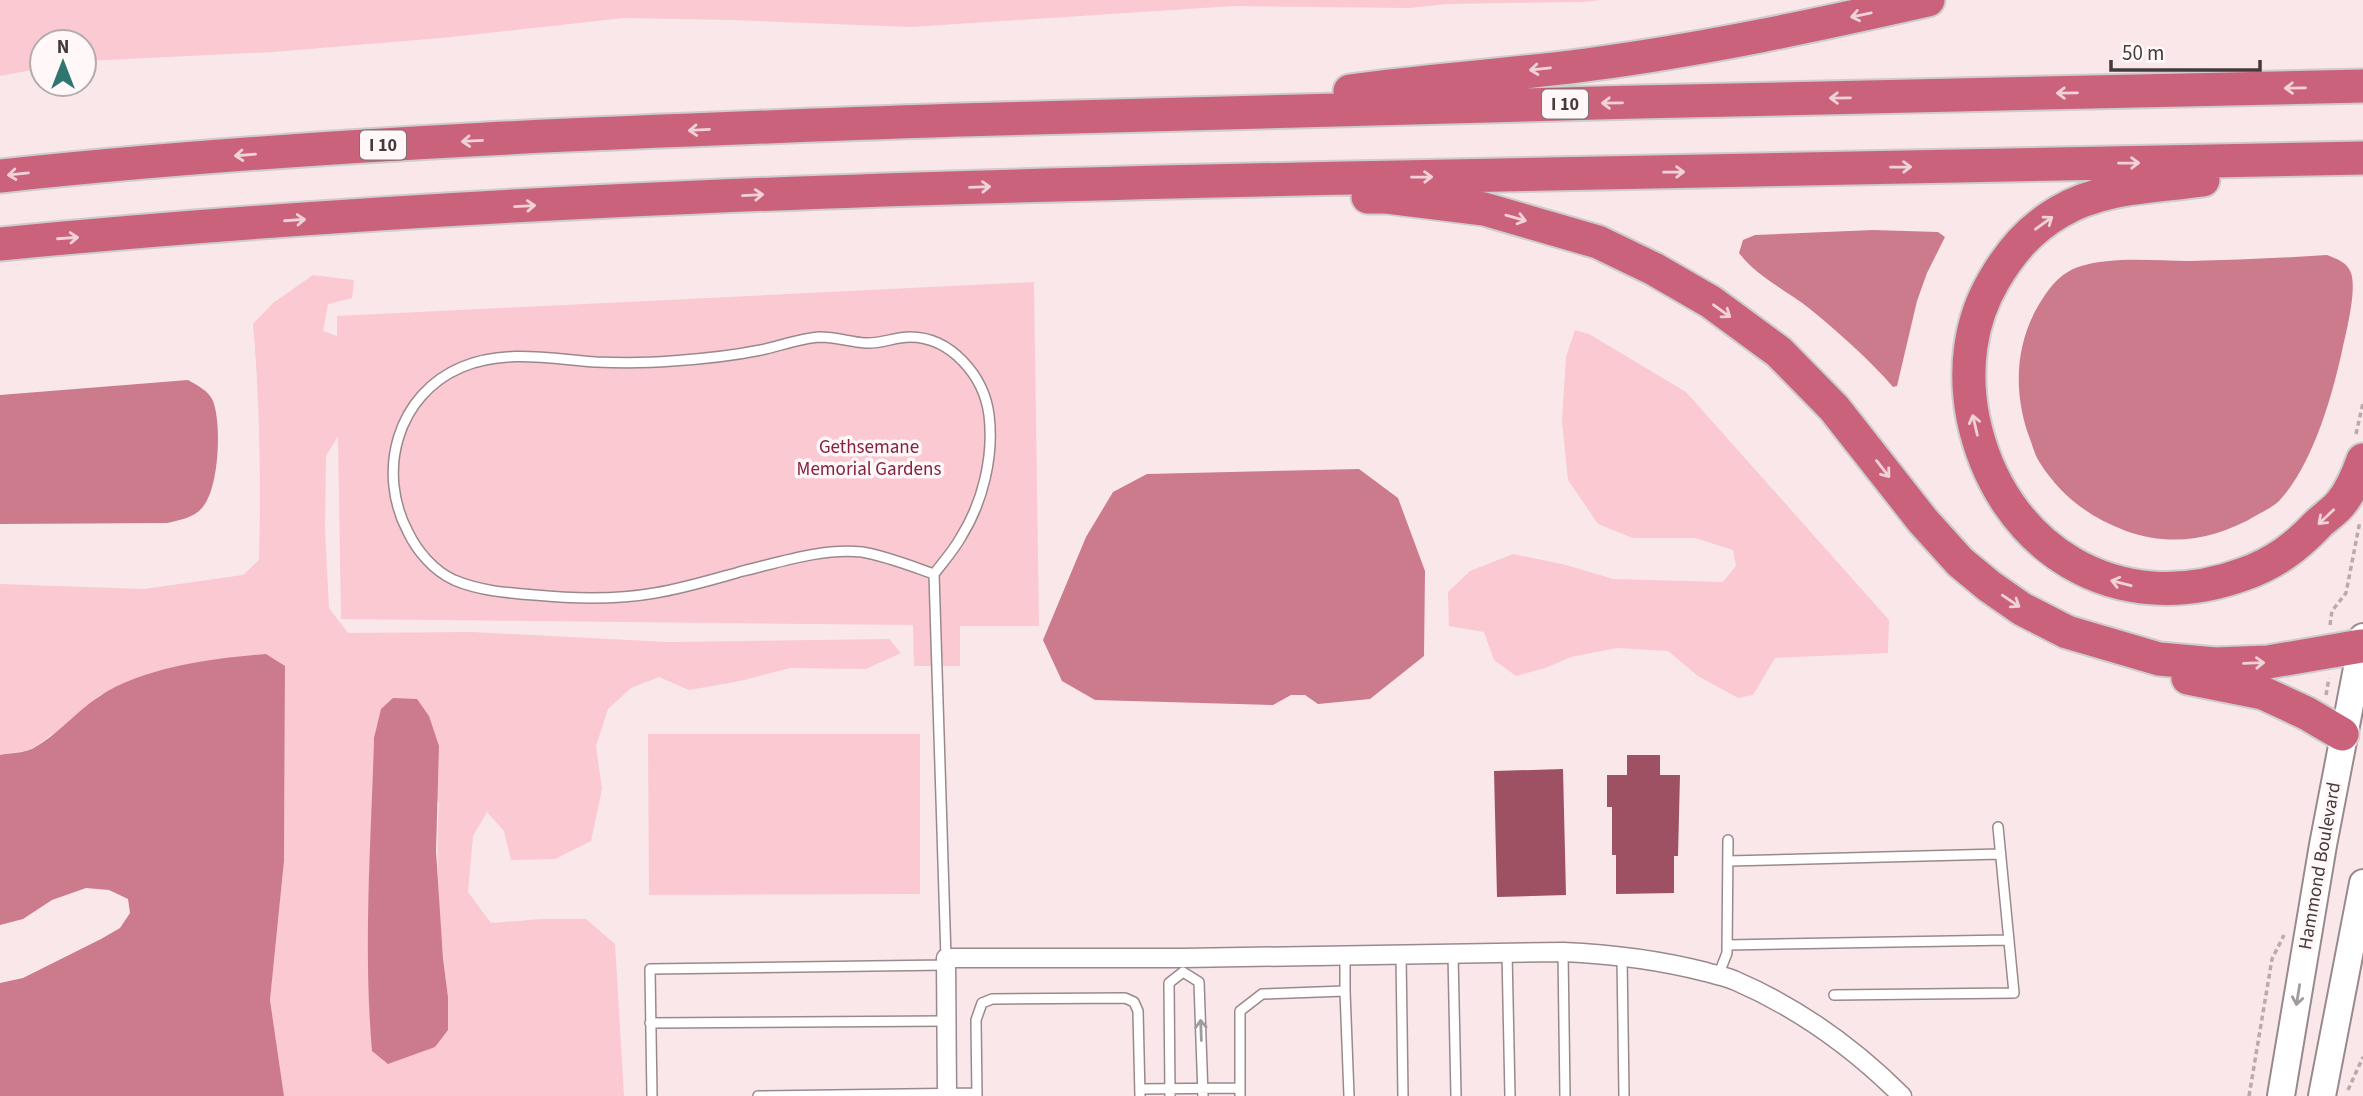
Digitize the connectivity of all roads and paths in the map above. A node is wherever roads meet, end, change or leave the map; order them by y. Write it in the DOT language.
graph roads {
  1 [pos="1928,0"];
  2 [pos="2363,86"];
  3 [pos="1177,113"];
  4 [pos="2363,158"];
  5 [pos="0,176"];
  6 [pos="1133,182"];
  7 [pos="0,244"];
  8 [pos="2363,460"];
  9 [pos="934,574"];
  10 [pos="2067,632"];
  11 [pos="2363,644"];
  12 [pos="2342,734"];
  13 [pos="1998,827"];
  14 [pos="1728,840"];
  15 [pos="2000,854"];
  16 [pos="1728,861"];
  17 [pos="2363,883"];
  18 [pos="2009,940"];
  19 [pos="1727,945"];
  20 [pos="1563,952"];
  21 [pos="1507,953"];
  22 [pos="1453,954"];
  23 [pos="1401,955"];
  24 [pos="1345,956"];
  25 [pos="1622,956"];
  26 [pos="946,962"];
  27 [pos="1183,965"];
  28 [pos="1718,975"];
  29 [pos="1345,991"];
  30 [pos="1834,995"];
  31 [pos="946,1021"];
  32 [pos="650,1023"];
  33 [pos="2363,1057"];
  34 [pos="1203,1092"];
  35 [pos="1240,1092"];
  36 [pos="1140,1093"];
  37 [pos="1170,1093"];
  38 [pos="977,1094"];
  39 [pos="947,1095"];
  40 [pos="652,1096"];
  41 [pos="758,1096"];
  42 [pos="1349,1096"];
  43 [pos="1403,1096"];
  44 [pos="1456,1096"];
  45 [pos="1510,1096"];
  46 [pos="1565,1096"];
  47 [pos="1624,1096"];
  48 [pos="1902,1096"];
  49 [pos="2281,1096"];
  50 [pos="2322,1096"];
  51 [pos="2345,1096"];
  1 -- 3 [label="highway, one-way"];
  2 -- 3 [label="highway, I 10, one-way"];
  3 -- 5 [label="highway, I 10, one-way"];
  6 -- 4 [label="highway, one-way"];
  8 -- 4 [label="highway, one-way"];
  7 -- 6 [label="highway, one-way"];
  6 -- 10 [label="highway, one-way"];
  9 -- 9 [label="lane"];
  9 -- 26 [label="lane"];
  10 -- 11 [label="highway, one-way"];
  10 -- 12 [label="highway"];
  11 -- 12 [label="street, Hammond Boulevard"];
  12 -- 49 [label="street, Hammond Boulevard, one-way"];
  13 -- 15 [label="lane"];
  14 -- 16 [label="lane"];
  15 -- 16 [label="lane"];
  15 -- 18 [label="lane"];
  16 -- 19 [label="lane"];
  17 -- 50 [label="street"];
  18 -- 19 [label="lane"];
  18 -- 30 [label="lane"];
  19 -- 28 [label="lane"];
  20 -- 21 [label="street"];
  20 -- 25 [label="street"];
  20 -- 46 [label="lane"];
  21 -- 22 [label="street"];
  21 -- 45 [label="lane"];
  22 -- 23 [label="street"];
  22 -- 44 [label="lane"];
  23 -- 24 [label="street"];
  23 -- 43 [label="lane"];
  24 -- 27 [label="street"];
  24 -- 29 [label="lane"];
  25 -- 28 [label="street"];
  25 -- 47 [label="lane"];
  26 -- 27 [label="street"];
  26 -- 31 [label="street"];
  26 -- 32 [label="lane"];
  34 -- 27 [label="lane, one-way"];
  27 -- 37 [label="lane"];
  28 -- 48 [label="street"];
  29 -- 35 [label="lane"];
  29 -- 42 [label="lane"];
  31 -- 32 [label="lane"];
  31 -- 39 [label="street"];
  32 -- 40 [label="lane"];
  33 -- 51 [label="path"];
  34 -- 35 [label="lane"];
  34 -- 37 [label="lane"];
  36 -- 37 [label="lane"];
  36 -- 38 [label="lane"];
  38 -- 39 [label="lane"];
  39 -- 41 [label="lane"];
}
